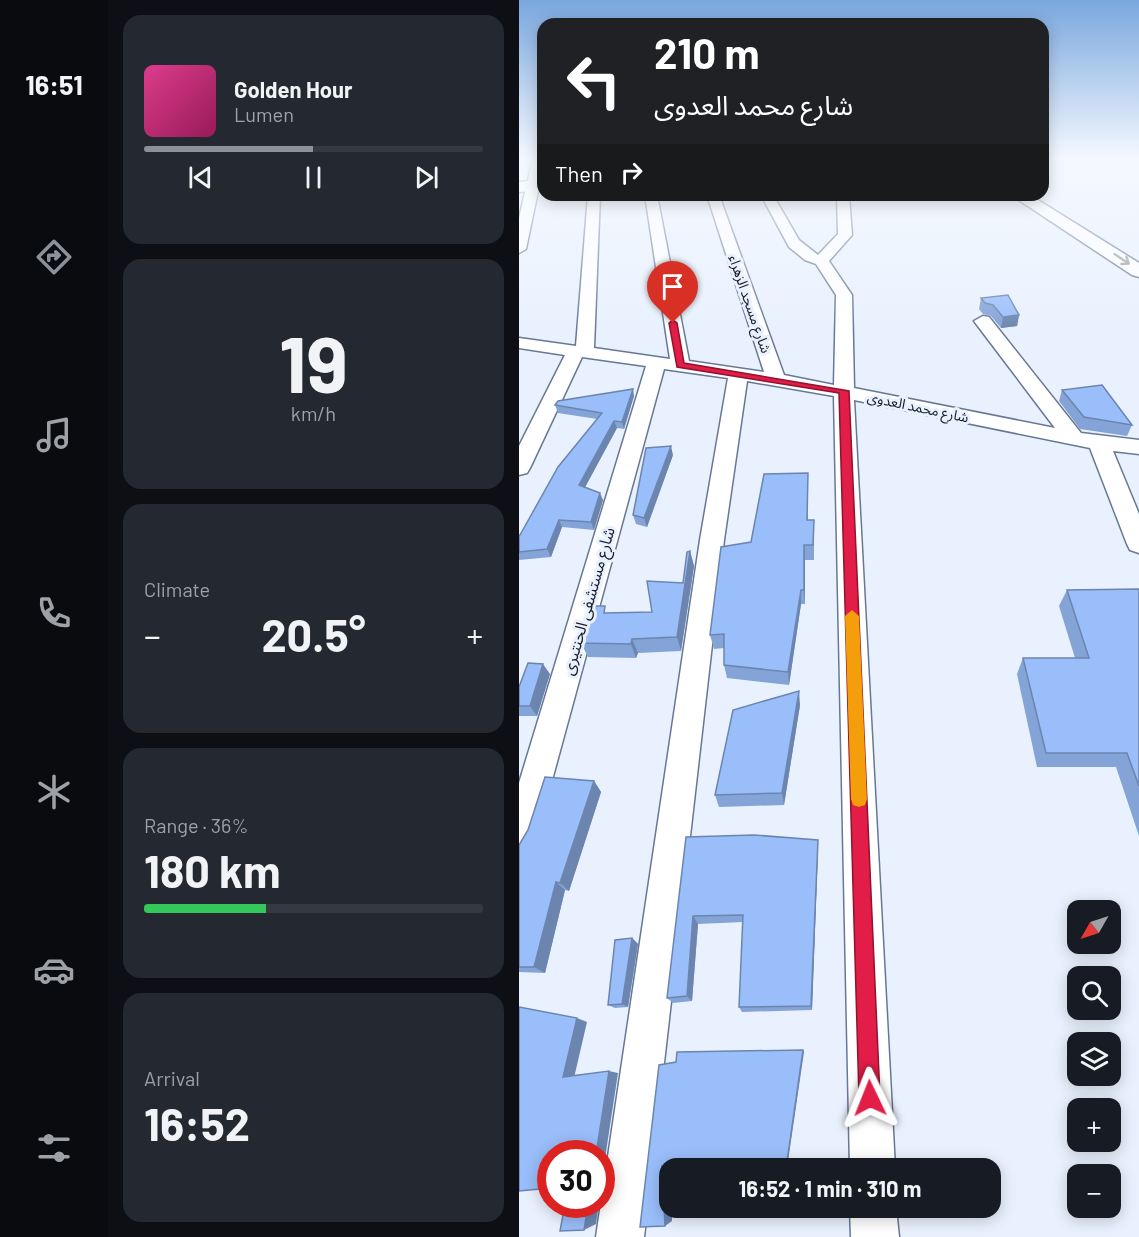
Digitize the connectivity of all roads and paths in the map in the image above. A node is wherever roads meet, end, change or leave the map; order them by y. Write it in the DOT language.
graph roads {
  1 [pos="526,216"];
  2 [pos="592,216"];
  3 [pos="653,216"];
  4 [pos="720,216"];
  5 [pos="778,216"];
  6 [pos="844,216"];
  7 [pos="1052,216"];
  8 [pos="1082,216"];
  9 [pos="1100,226"];
  10 [pos="519,249"];
  11 [pos="821,261"];
  12 [pos="1139,271"];
  13 [pos="983,321"];
  14 [pos="519,343"];
  15 [pos="581,351"];
  16 [pos="669,364"];
  17 [pos="738,374"];
  18 [pos="776,379"];
  19 [pos="844,391"];
  20 [pos="1073,437"];
  21 [pos="1099,443"];
  22 [pos="1139,447"];
  23 [pos="519,468"];
  24 [pos="1139,544"];
  25 [pos="519,839"];
  26 [pos="872,1158"];
  27 [pos="874,1218"];
  28 [pos="620,1237"];
  29 [pos="875,1237"];
  1 -- 10 [label="street"];
  2 -- 15 [label="street"];
  3 -- 16 [label="street"];
  4 -- 18 [label="street, شارع مسجد الزهراء"];
  5 -- 11 [label="street"];
  6 -- 11 [label="street"];
  7 -- 12 [label="highway, one-way"];
  8 -- 9 [label="highway"];
  11 -- 19 [label="street"];
  13 -- 20 [label="street"];
  14 -- 15 [label="street, شارع محمد العدوى"];
  15 -- 16 [label="street, شارع محمد العدوى"];
  15 -- 23 [label="street"];
  16 -- 17 [label="street, شارع محمد العدوى"];
  16 -- 25 [label="street, شارع مستشفى الحنتيرى"];
  17 -- 18 [label="street, شارع محمد العدوى"];
  17 -- 28 [label="street"];
  18 -- 19 [label="street, شارع محمد العدوى"];
  19 -- 20 [label="street, شارع محمد العدوى"];
  19 -- 26 [label="street"];
  20 -- 21 [label="street, شارع محمد العدوى"];
  21 -- 22 [label="street, شارع محمد العدوى"];
  21 -- 24 [label="street"];
  27 -- 29 [label="street"];
}
